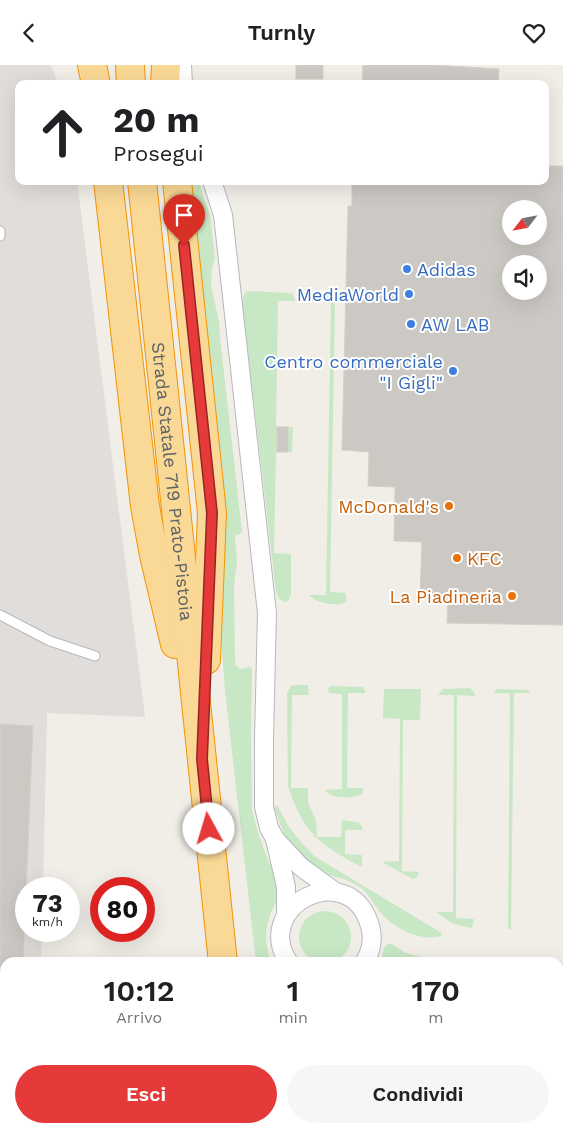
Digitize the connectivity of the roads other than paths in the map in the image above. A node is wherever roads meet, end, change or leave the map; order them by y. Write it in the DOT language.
graph roads {
  1 [pos="92,65"];
  2 [pos="130,65"];
  3 [pos="166,65"];
  4 [pos="182,65"];
  5 [pos="95,80"];
  6 [pos="132,80"];
  7 [pos="166,80"];
  8 [pos="183,80"];
  9 [pos="108,185"];
  10 [pos="142,185"];
  11 [pos="178,185"];
  12 [pos="213,185"];
  13 [pos="0,231"];
  14 [pos="0,236"];
  15 [pos="0,615"];
  16 [pos="95,656"];
  17 [pos="202,759"];
  18 [pos="275,839"];
  19 [pos="334,891"];
  20 [pos="216,899"];
  21 [pos="286,914"];
  22 [pos="215,957"];
  23 [pos="222,957"];
  24 [pos="231,957"];
  25 [pos="285,957"];
  26 [pos="368,957"];
  1 -- 5 [label="highway"];
  2 -- 6 [label="highway"];
  3 -- 7 [label="highway"];
  4 -- 8 [label="street"];
  9 -- 17 [label="highway"];
  10 -- 17 [label="highway, Strada Statale 719 Prato-Pistoia"];
  11 -- 17 [label="highway"];
  12 -- 18 [label="street"];
  13 -- 14 [label="lane"];
  15 -- 16 [label="lane"];
  17 -- 20 [label="highway, Strada Statale 719 Prato-Pistoia"];
  18 -- 19 [label="street"];
  18 -- 21 [label="street"];
  19 -- 21 [label="street"];
  19 -- 26 [label="street"];
  20 -- 22 [label="highway"];
  20 -- 23 [label="highway, Strada Statale 719 Prato-Pistoia"];
  20 -- 24 [label="highway"];
  21 -- 25 [label="street"];
}
